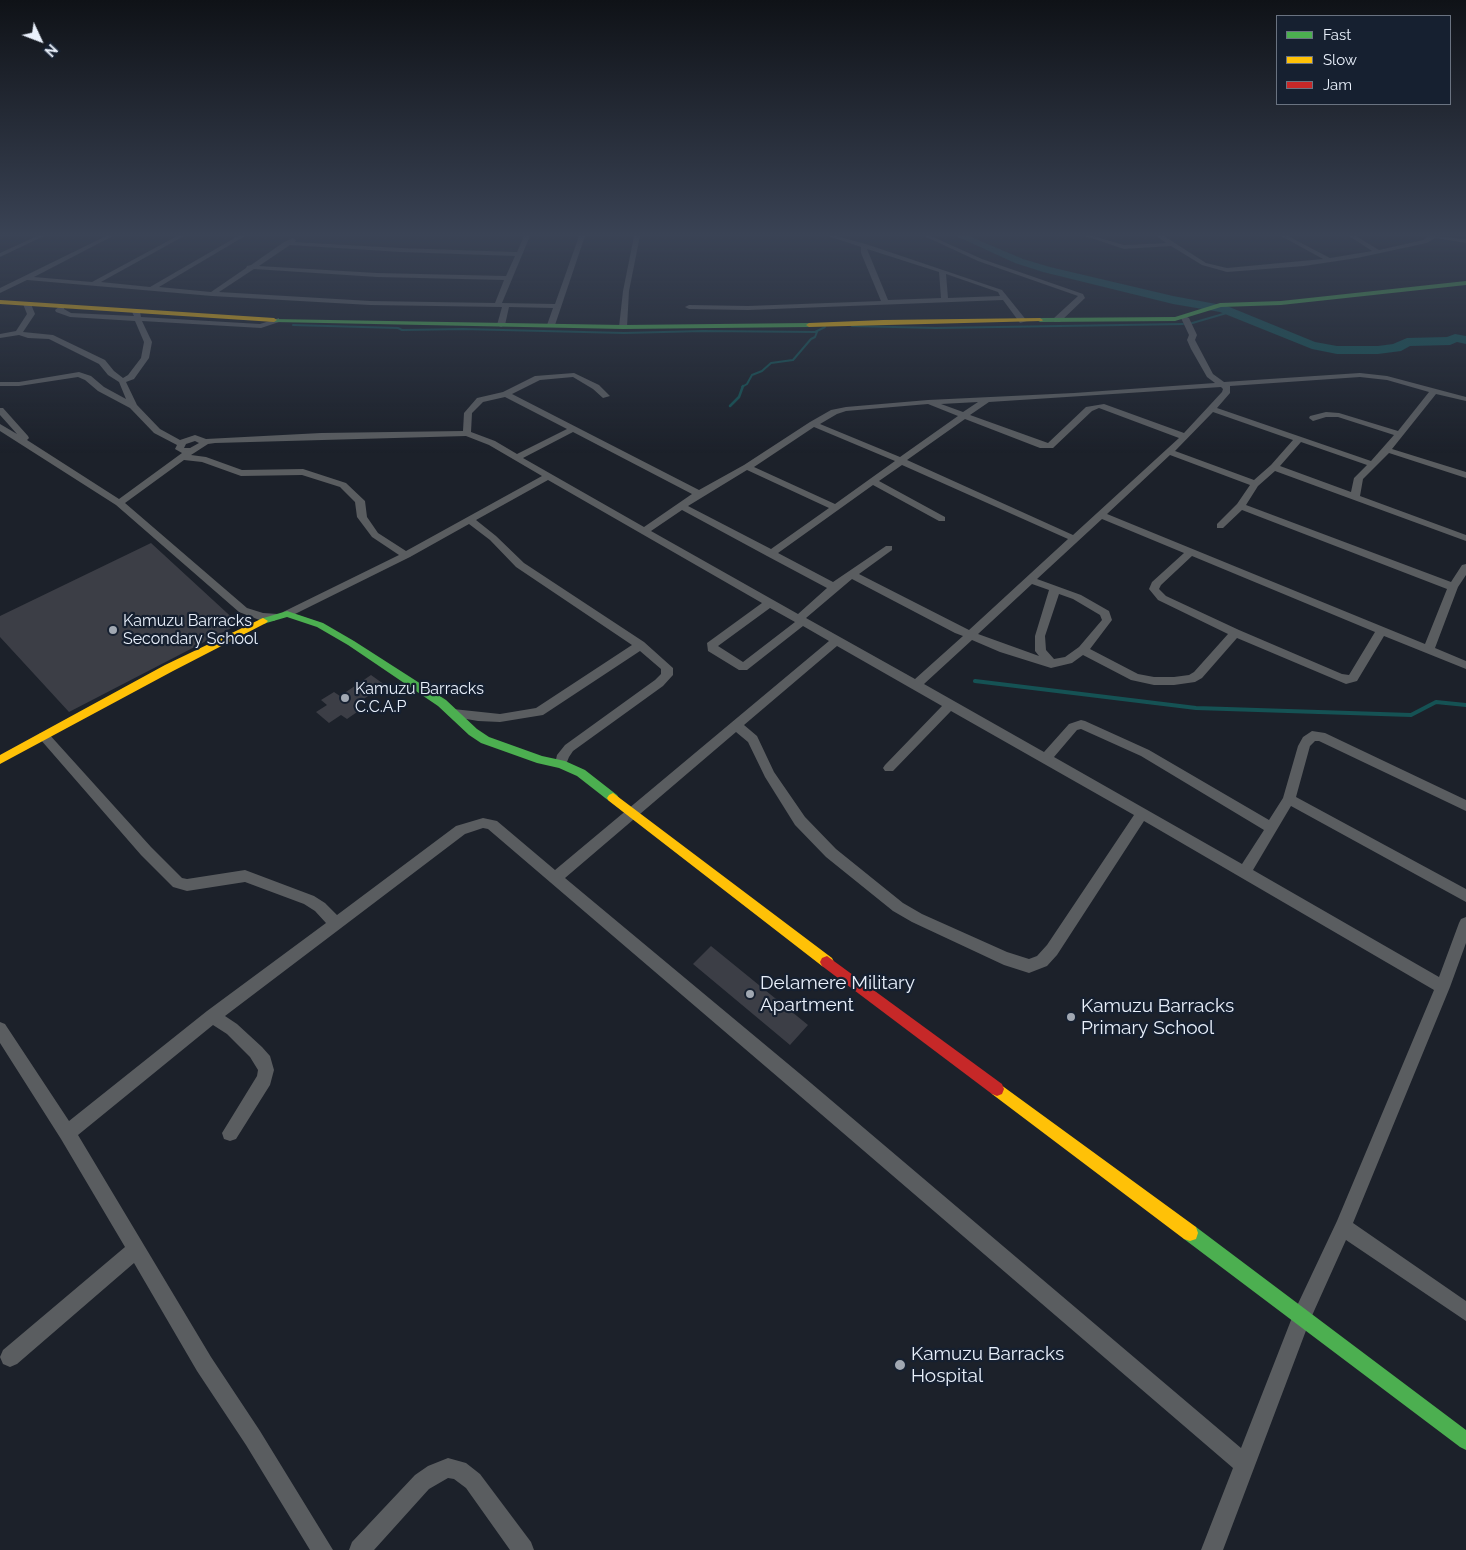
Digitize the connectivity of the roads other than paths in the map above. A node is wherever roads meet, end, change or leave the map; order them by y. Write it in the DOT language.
graph roads {
  1 [pos="28,308"];
  2 [pos="73,308"];
  3 [pos="502,308"];
  4 [pos="557,308"];
  5 [pos="625,308"];
  6 [pos="1013,308"];
  7 [pos="1070,308"];
  8 [pos="1208,308"];
  9 [pos="137,316"];
  10 [pos="1185,318"];
  11 [pos="1057,320"];
  12 [pos="1022,321"];
  13 [pos="501,325"];
  14 [pos="551,325"];
  15 [pos="623,326"];
  16 [pos="19,333"];
  17 [pos="0,336"];
  18 [pos="122,381"];
  19 [pos="0,384"];
  20 [pos="1223,385"];
  21 [pos="1435,390"];
  22 [pos="506,394"];
  23 [pos="1074,395"];
  24 [pos="606,396"];
  25 [pos="987,399"];
  26 [pos="1466,399"];
  27 [pos="928,402"];
  28 [pos="133,406"];
  29 [pos="1104,406"];
  30 [pos="1212,409"];
  31 [pos="0,410"];
  32 [pos="962,416"];
  33 [pos="1313,418"];
  34 [pos="813,424"];
  35 [pos="0,427"];
  36 [pos="573,429"];
  37 [pos="467,433"];
  38 [pos="1399,434"];
  39 [pos="1185,437"];
  40 [pos="1299,439"];
  41 [pos="204,442"];
  42 [pos="180,444"];
  43 [pos="30,447"];
  44 [pos="1387,450"];
  45 [pos="192,451"];
  46 [pos="1169,452"];
  47 [pos="183,457"];
  48 [pos="518,457"];
  49 [pos="899,460"];
  50 [pos="1374,464"];
  51 [pos="747,467"];
  52 [pos="1274,467"];
  53 [pos="1466,475"];
  54 [pos="550,476"];
  55 [pos="872,481"];
  56 [pos="1255,484"];
  57 [pos="700,494"];
  58 [pos="1355,497"];
  59 [pos="119,502"];
  60 [pos="682,506"];
  61 [pos="1241,506"];
  62 [pos="834,507"];
  63 [pos="1101,515"];
  64 [pos="942,519"];
  65 [pos="470,520"];
  66 [pos="1220,526"];
  67 [pos="645,531"];
  68 [pos="1073,538"];
  69 [pos="1466,538"];
  70 [pos="889,548"];
  71 [pos="1191,551"];
  72 [pos="771,554"];
  73 [pos="406,556"];
  74 [pos="1466,567"];
  75 [pos="853,575"];
  76 [pos="1031,580"];
  77 [pos="834,587"];
  78 [pos="1453,587"];
  79 [pos="1055,589"];
  80 [pos="770,603"];
  81 [pos="287,614"];
  82 [pos="274,617"];
  83 [pos="801,620"];
  84 [pos="1382,630"];
  85 [pos="1235,633"];
  86 [pos="970,634"];
  87 [pos="837,640"];
  88 [pos="640,645"];
  89 [pos="1429,648"];
  90 [pos="1083,650"];
  91 [pos="1051,664"];
  92 [pos="1466,666"];
  93 [pos="916,685"];
  94 [pos="950,705"];
  95 [pos="453,713"];
  96 [pos="736,725"];
  97 [pos="44,736"];
  98 [pos="1045,759"];
  99 [pos="0,760"];
  100 [pos="561,764"];
  101 [pos="889,768"];
  102 [pos="1289,799"];
  103 [pos="1466,806"];
  104 [pos="631,813"];
  105 [pos="1142,813"];
  106 [pos="1272,828"];
  107 [pos="1245,872"];
  108 [pos="554,878"];
  109 [pos="1466,896"];
  110 [pos="336,923"];
  111 [pos="1466,923"];
  112 [pos="1442,987"];
  113 [pos="212,1016"];
  114 [pos="0,1029"];
  115 [pos="67,1132"];
  116 [pos="230,1133"];
  117 [pos="1343,1227"];
  118 [pos="136,1249"];
  119 [pos="1466,1312"];
  120 [pos="1302,1317"];
  121 [pos="10,1357"];
  122 [pos="1466,1441"];
  123 [pos="1245,1465"];
  124 [pos="322,1550"];
  125 [pos="360,1550"];
  126 [pos="524,1550"];
  127 [pos="1212,1550"];
  1 -- 16 [label="street"];
  2 -- 9 [label="street"];
  3 -- 13 [label="street"];
  4 -- 14 [label="street"];
  5 -- 15 [label="street"];
  6 -- 12 [label="street"];
  7 -- 11 [label="street"];
  8 -- 10 [label="street"];
  9 -- 13 [label="street"];
  9 -- 18 [label="street"];
  10 -- 11 [label="street"];
  10 -- 20 [label="street"];
  11 -- 12 [label="street"];
  12 -- 15 [label="street"];
  13 -- 14 [label="street"];
  14 -- 15 [label="street"];
  16 -- 17 [label="street"];
  16 -- 18 [label="street"];
  18 -- 28 [label="street"];
  19 -- 28 [label="street"];
  20 -- 21 [label="street"];
  20 -- 23 [label="street"];
  20 -- 30 [label="street"];
  21 -- 26 [label="street"];
  21 -- 38 [label="street"];
  22 -- 24 [label="street"];
  22 -- 36 [label="street"];
  22 -- 37 [label="street"];
  23 -- 25 [label="street"];
  23 -- 29 [label="street"];
  25 -- 27 [label="street"];
  25 -- 32 [label="street"];
  27 -- 32 [label="street"];
  27 -- 34 [label="street"];
  28 -- 42 [label="street"];
  29 -- 32 [label="street"];
  29 -- 39 [label="street"];
  30 -- 39 [label="street"];
  30 -- 40 [label="street"];
  31 -- 43 [label="street"];
  32 -- 49 [label="street"];
  33 -- 38 [label="street"];
  34 -- 49 [label="street"];
  34 -- 51 [label="street"];
  35 -- 43 [label="street"];
  36 -- 48 [label="street"];
  36 -- 57 [label="street"];
  37 -- 41 [label="street"];
  37 -- 48 [label="street"];
  38 -- 44 [label="street"];
  39 -- 46 [label="street"];
  40 -- 50 [label="street"];
  40 -- 52 [label="street"];
  41 -- 42 [label="street"];
  41 -- 45 [label="street"];
  42 -- 45 [label="street"];
  43 -- 59 [label="street"];
  44 -- 50 [label="street"];
  44 -- 53 [label="street"];
  45 -- 47 [label="street"];
  46 -- 56 [label="street"];
  46 -- 63 [label="street"];
  47 -- 59 [label="street"];
  47 -- 73 [label="street"];
  48 -- 54 [label="street"];
  49 -- 55 [label="street"];
  49 -- 68 [label="street"];
  50 -- 58 [label="street"];
  51 -- 57 [label="street"];
  51 -- 62 [label="street"];
  52 -- 56 [label="street"];
  52 -- 58 [label="street"];
  54 -- 65 [label="street"];
  54 -- 67 [label="street"];
  55 -- 62 [label="street"];
  55 -- 64 [label="street"];
  56 -- 61 [label="street"];
  57 -- 60 [label="street"];
  58 -- 69 [label="street"];
  59 -- 82 [label="street"];
  60 -- 67 [label="street"];
  60 -- 72 [label="street"];
  61 -- 66 [label="street"];
  61 -- 78 [label="street"];
  62 -- 72 [label="street"];
  63 -- 68 [label="street"];
  63 -- 71 [label="street"];
  65 -- 73 [label="street"];
  65 -- 88 [label="street"];
  67 -- 80 [label="street"];
  68 -- 76 [label="street"];
  70 -- 75 [label="street"];
  71 -- 84 [label="street"];
  71 -- 85 [label="street"];
  72 -- 77 [label="street"];
  73 -- 81 [label="street"];
  74 -- 78 [label="street"];
  75 -- 77 [label="street"];
  75 -- 86 [label="street"];
  76 -- 79 [label="street"];
  76 -- 86 [label="street"];
  77 -- 83 [label="street"];
  78 -- 89 [label="street"];
  79 -- 90 [label="street"];
  79 -- 91 [label="street"];
  80 -- 83 [label="street"];
  80 -- 83 [label="street"];
  81 -- 82 [label="street"];
  81 -- 95 [label="street"];
  82 -- 97 [label="street"];
  83 -- 87 [label="street"];
  84 -- 85 [label="street"];
  84 -- 89 [label="street"];
  85 -- 90 [label="street"];
  86 -- 91 [label="street"];
  86 -- 93 [label="street"];
  87 -- 93 [label="street"];
  87 -- 96 [label="street"];
  88 -- 95 [label="street"];
  88 -- 100 [label="street"];
  89 -- 92 [label="street"];
  90 -- 91 [label="street"];
  93 -- 94 [label="street"];
  94 -- 98 [label="street"];
  94 -- 101 [label="street"];
  95 -- 100 [label="street"];
  96 -- 104 [label="street"];
  96 -- 105 [label="street"];
  97 -- 99 [label="street"];
  97 -- 110 [label="street"];
  98 -- 105 [label="street"];
  98 -- 106 [label="street"];
  100 -- 104 [label="street"];
  102 -- 103 [label="street"];
  102 -- 106 [label="street"];
  102 -- 109 [label="street"];
  104 -- 108 [label="street"];
  104 -- 120 [label="street"];
  105 -- 107 [label="street"];
  106 -- 107 [label="street"];
  107 -- 112 [label="street"];
  108 -- 110 [label="street"];
  108 -- 123 [label="street"];
  110 -- 113 [label="street"];
  111 -- 112 [label="street"];
  112 -- 117 [label="street"];
  113 -- 115 [label="street"];
  113 -- 116 [label="street"];
  114 -- 115 [label="street"];
  115 -- 118 [label="street"];
  117 -- 119 [label="street"];
  117 -- 120 [label="street"];
  118 -- 121 [label="street"];
  118 -- 124 [label="street"];
  120 -- 122 [label="street"];
  120 -- 123 [label="street"];
  123 -- 127 [label="street"];
  125 -- 126 [label="street"];
}
